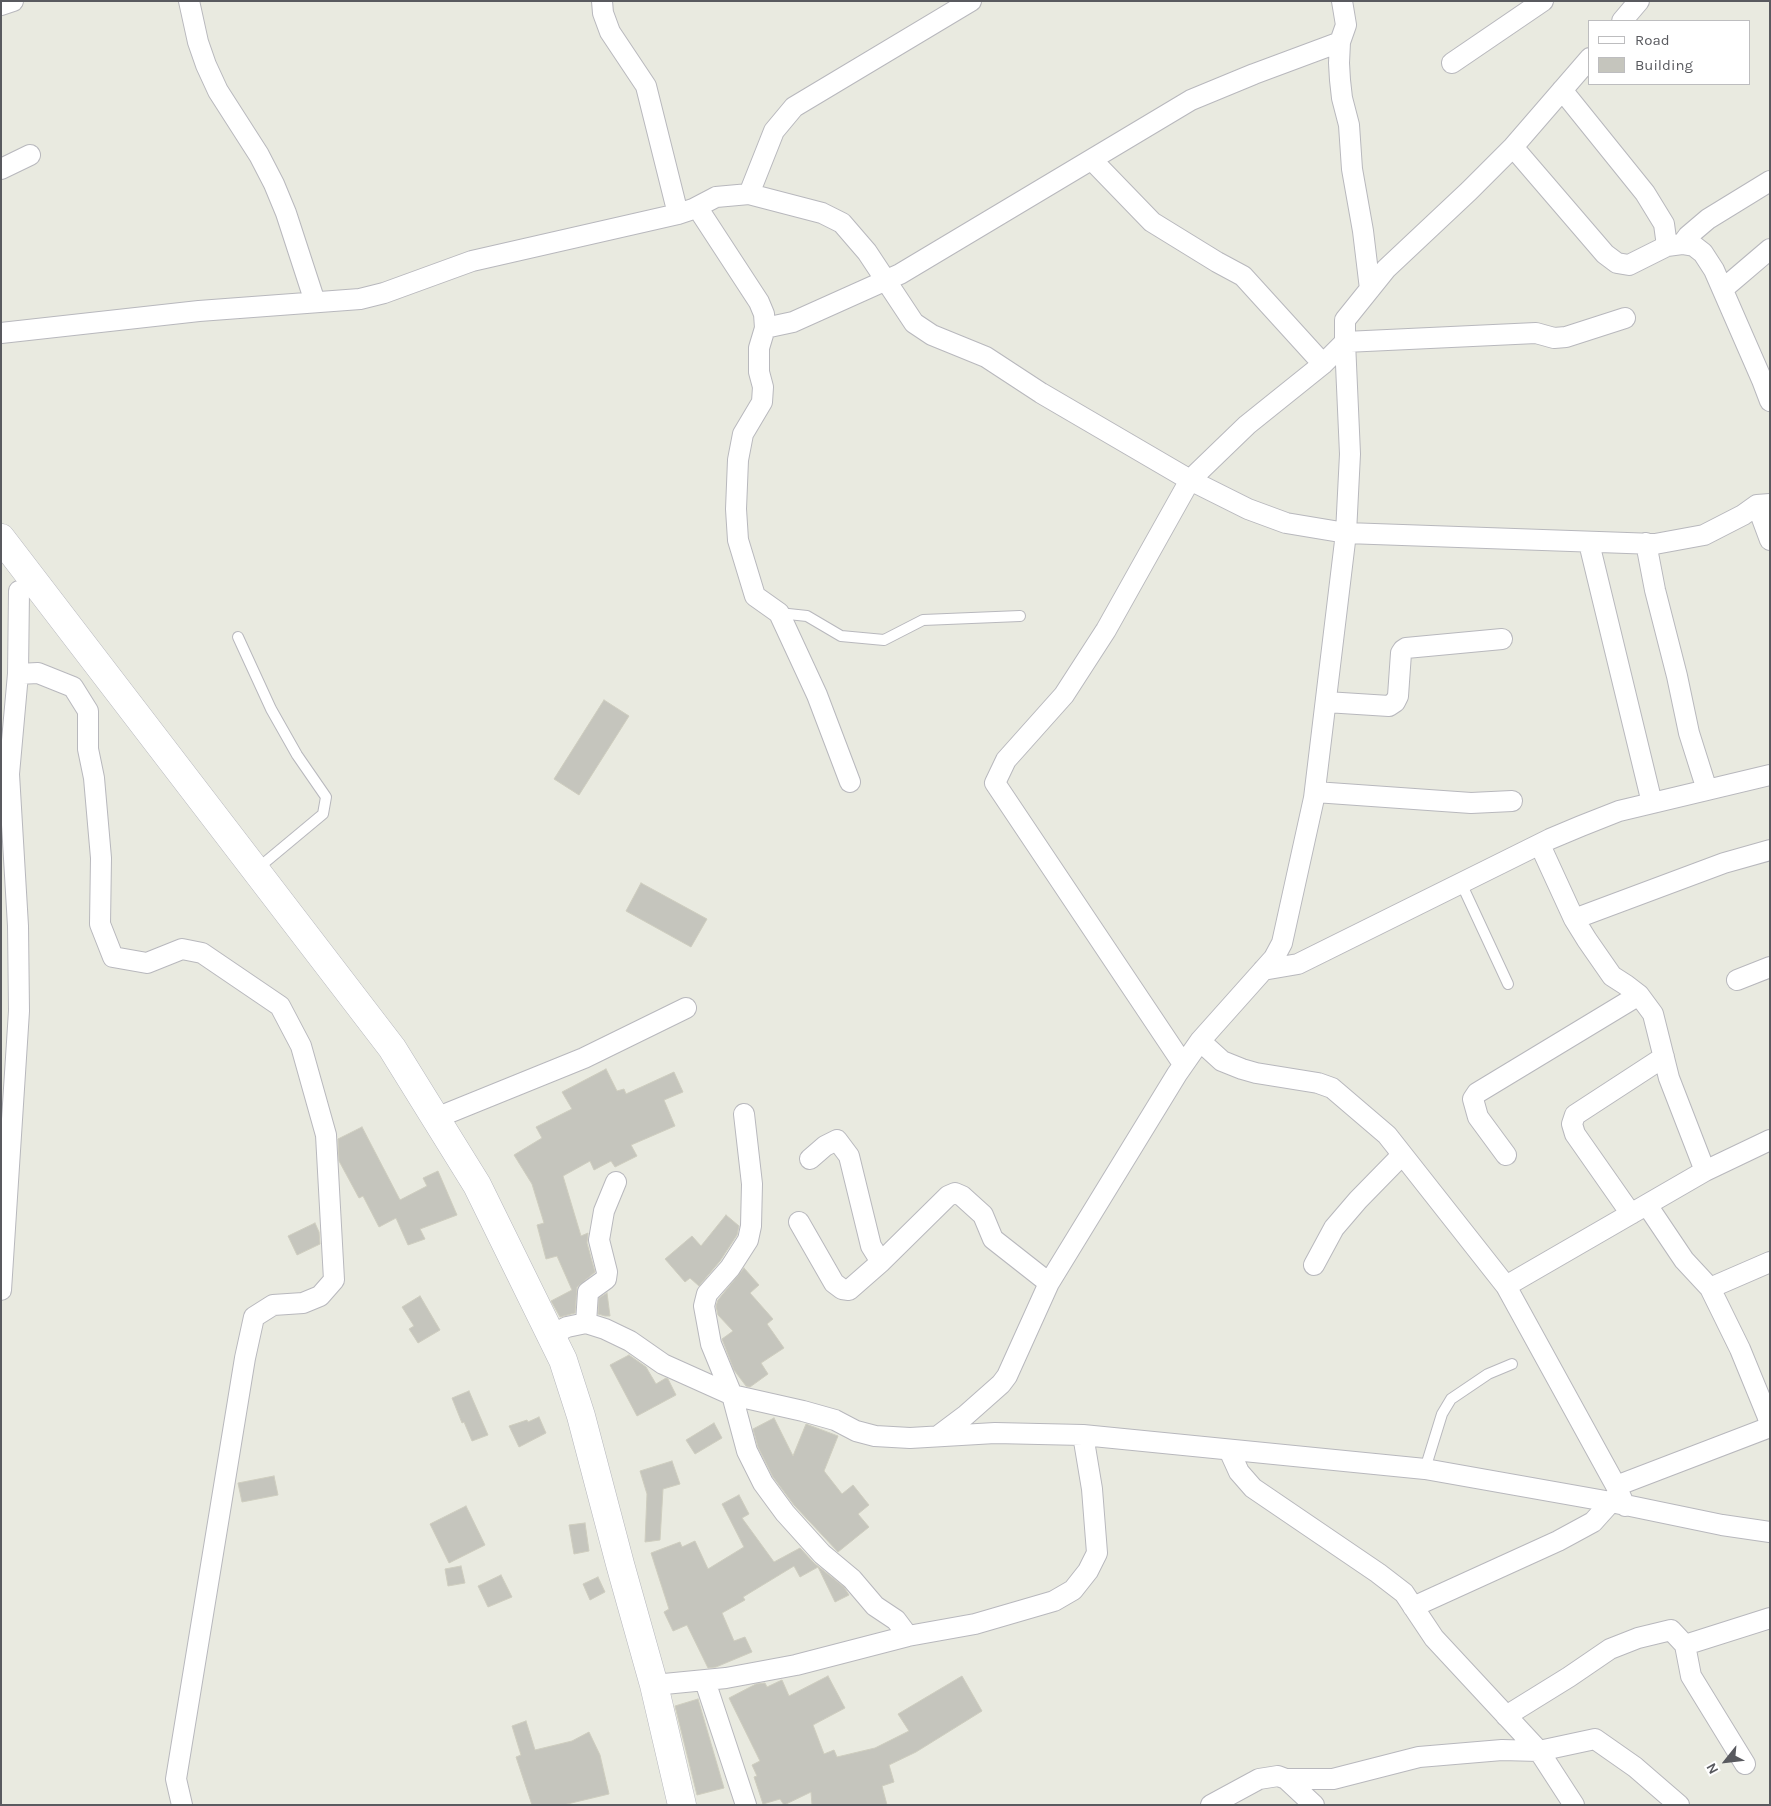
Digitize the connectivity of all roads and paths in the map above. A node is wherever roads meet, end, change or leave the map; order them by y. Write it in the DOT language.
graph roads {
  1 [pos="13,1"];
  2 [pos="188,1"];
  3 [pos="602,1"];
  4 [pos="971,1"];
  5 [pos="1342,1"];
  6 [pos="1543,1"];
  7 [pos="1639,1"];
  8 [pos="1,5"];
  9 [pos="1623,20"];
  10 [pos="1340,42"];
  11 [pos="1588,60"];
  12 [pos="1452,63"];
  13 [pos="1562,90"];
  14 [pos="1513,147"];
  15 [pos="30,155"];
  16 [pos="1092,160"];
  17 [pos="1,169"];
  18 [pos="1770,181"];
  19 [pos="749,194"];
  20 [pos="688,210"];
  21 [pos="1674,245"];
  22 [pos="1770,249"];
  23 [pos="886,281"];
  24 [pos="1370,289"];
  25 [pos="1723,289"];
  26 [pos="315,302"];
  27 [pos="1625,318"];
  28 [pos="765,328"];
  29 [pos="1,333"];
  30 [pos="1346,342"];
  31 [pos="1323,364"];
  32 [pos="1770,401"];
  33 [pos="1190,480"];
  34 [pos="1764,505"];
  35 [pos="1346,533"];
  36 [pos="1,538"];
  37 [pos="1770,540"];
  38 [pos="1589,543"];
  39 [pos="1646,543"];
  40 [pos="19,590"];
  41 [pos="779,613"];
  42 [pos="1020,616"];
  43 [pos="238,637"];
  44 [pos="1502,639"];
  45 [pos="18,674"];
  46 [pos="1326,702"];
  47 [pos="1770,775"];
  48 [pos="850,782"];
  49 [pos="1706,790"];
  50 [pos="1315,792"];
  51 [pos="1512,801"];
  52 [pos="1652,803"];
  53 [pos="1540,845"];
  54 [pos="1770,850"];
  55 [pos="257,870"];
  56 [pos="1462,884"];
  57 [pos="1574,919"];
  58 [pos="1770,967"];
  59 [pos="1263,970"];
  60 [pos="1737,980"];
  61 [pos="1508,984"];
  62 [pos="1639,996"];
  63 [pos="686,1008"];
  64 [pos="1200,1041"];
  65 [pos="1664,1057"];
  66 [pos="1183,1064"];
  67 [pos="744,1114"];
  68 [pos="436,1118"];
  69 [pos="1770,1140"];
  70 [pos="1402,1155"];
  71 [pos="1506,1155"];
  72 [pos="810,1159"];
  73 [pos="1704,1171"];
  74 [pos="616,1182"];
  75 [pos="1639,1210"];
  76 [pos="799,1222"];
  77 [pos="881,1262"];
  78 [pos="1770,1262"];
  79 [pos="1314,1265"];
  80 [pos="1049,1283"];
  81 [pos="1506,1286"];
  82 [pos="1710,1288"];
  83 [pos="1,1290"];
  84 [pos="586,1323"];
  85 [pos="551,1335"];
  86 [pos="1512,1364"];
  87 [pos="732,1394"];
  88 [pos="1770,1426"];
  89 [pos="1083,1435"];
  90 [pos="938,1436"];
  91 [pos="1229,1450"];
  92 [pos="1425,1468"];
  93 [pos="1617,1498"];
  94 [pos="1770,1532"];
  95 [pos="1413,1607"];
  96 [pos="1770,1618"];
  97 [pos="908,1636"];
  98 [pos="1685,1645"];
  99 [pos="705,1681"];
  100 [pos="654,1685"];
  101 [pos="1506,1716"];
  102 [pos="1539,1750"];
  103 [pos="1744,1764"];
  104 [pos="1286,1779"];
  105 [pos="182,1805"];
  106 [pos="682,1805"];
  107 [pos="746,1805"];
  108 [pos="1211,1805"];
  109 [pos="1314,1805"];
  110 [pos="1574,1805"];
  111 [pos="1679,1805"];
  1 -- 8 [label="street"];
  2 -- 26 [label="street"];
  3 -- 20 [label="street"];
  4 -- 19 [label="street"];
  5 -- 10 [label="street"];
  6 -- 12 [label="street"];
  7 -- 9 [label="street"];
  10 -- 16 [label="street"];
  10 -- 24 [label="street"];
  11 -- 13 [label="street"];
  13 -- 14 [label="street"];
  13 -- 21 [label="street"];
  14 -- 21 [label="street"];
  14 -- 24 [label="street"];
  15 -- 17 [label="street"];
  16 -- 23 [label="street"];
  16 -- 31 [label="street"];
  18 -- 21 [label="street"];
  19 -- 20 [label="street"];
  19 -- 23 [label="street"];
  20 -- 26 [label="street"];
  20 -- 28 [label="street"];
  21 -- 25 [label="street"];
  22 -- 25 [label="street"];
  23 -- 28 [label="street"];
  23 -- 33 [label="street"];
  24 -- 30 [label="street"];
  25 -- 32 [label="street"];
  26 -- 29 [label="street"];
  27 -- 30 [label="street"];
  28 -- 41 [label="street"];
  30 -- 31 [label="street"];
  30 -- 35 [label="street"];
  31 -- 33 [label="street"];
  33 -- 35 [label="street"];
  33 -- 66 [label="street"];
  34 -- 37 [label="street"];
  34 -- 39 [label="street"];
  35 -- 38 [label="street"];
  35 -- 46 [label="street"];
  36 -- 40 [label="main road"];
  38 -- 39 [label="street"];
  38 -- 52 [label="street"];
  39 -- 49 [label="street"];
  40 -- 45 [label="street"];
  40 -- 55 [label="main road"];
  41 -- 42 [label="lane"];
  41 -- 48 [label="street"];
  43 -- 55 [label="lane"];
  44 -- 46 [label="street"];
  45 -- 83 [label="street"];
  45 -- 105 [label="street"];
  46 -- 50 [label="street"];
  47 -- 49 [label="street"];
  49 -- 52 [label="street"];
  50 -- 51 [label="street"];
  50 -- 59 [label="street"];
  52 -- 53 [label="street"];
  53 -- 56 [label="street"];
  53 -- 57 [label="street"];
  54 -- 57 [label="street"];
  55 -- 68 [label="main road"];
  56 -- 59 [label="street"];
  56 -- 61 [label="lane"];
  57 -- 62 [label="street"];
  58 -- 60 [label="street"];
  59 -- 64 [label="street"];
  62 -- 65 [label="street"];
  62 -- 71 [label="street"];
  63 -- 68 [label="street"];
  64 -- 66 [label="street"];
  64 -- 70 [label="street"];
  65 -- 73 [label="street"];
  65 -- 75 [label="street"];
  66 -- 80 [label="street"];
  67 -- 87 [label="street"];
  68 -- 85 [label="main road"];
  69 -- 73 [label="street"];
  70 -- 79 [label="street"];
  70 -- 81 [label="street"];
  72 -- 77 [label="street"];
  73 -- 75 [label="street"];
  74 -- 84 [label="street"];
  75 -- 81 [label="street"];
  75 -- 82 [label="street"];
  76 -- 77 [label="street"];
  77 -- 80 [label="street"];
  78 -- 82 [label="street"];
  80 -- 90 [label="street"];
  81 -- 93 [label="street"];
  82 -- 88 [label="street"];
  84 -- 85 [label="street"];
  84 -- 87 [label="street"];
  85 -- 100 [label="main road"];
  86 -- 92 [label="lane"];
  87 -- 90 [label="street"];
  87 -- 97 [label="street"];
  88 -- 93 [label="street"];
  89 -- 90 [label="street"];
  89 -- 91 [label="street"];
  89 -- 97 [label="street"];
  91 -- 92 [label="street"];
  91 -- 95 [label="street"];
  92 -- 93 [label="street"];
  93 -- 94 [label="street"];
  93 -- 95 [label="street"];
  95 -- 101 [label="street"];
  96 -- 98 [label="street"];
  97 -- 99 [label="street"];
  98 -- 101 [label="street"];
  98 -- 103 [label="street"];
  99 -- 100 [label="street"];
  99 -- 107 [label="street"];
  100 -- 106 [label="main road"];
  101 -- 102 [label="street"];
  102 -- 104 [label="street"];
  102 -- 110 [label="street"];
  102 -- 111 [label="street"];
  104 -- 108 [label="street"];
  104 -- 109 [label="street"];
}
